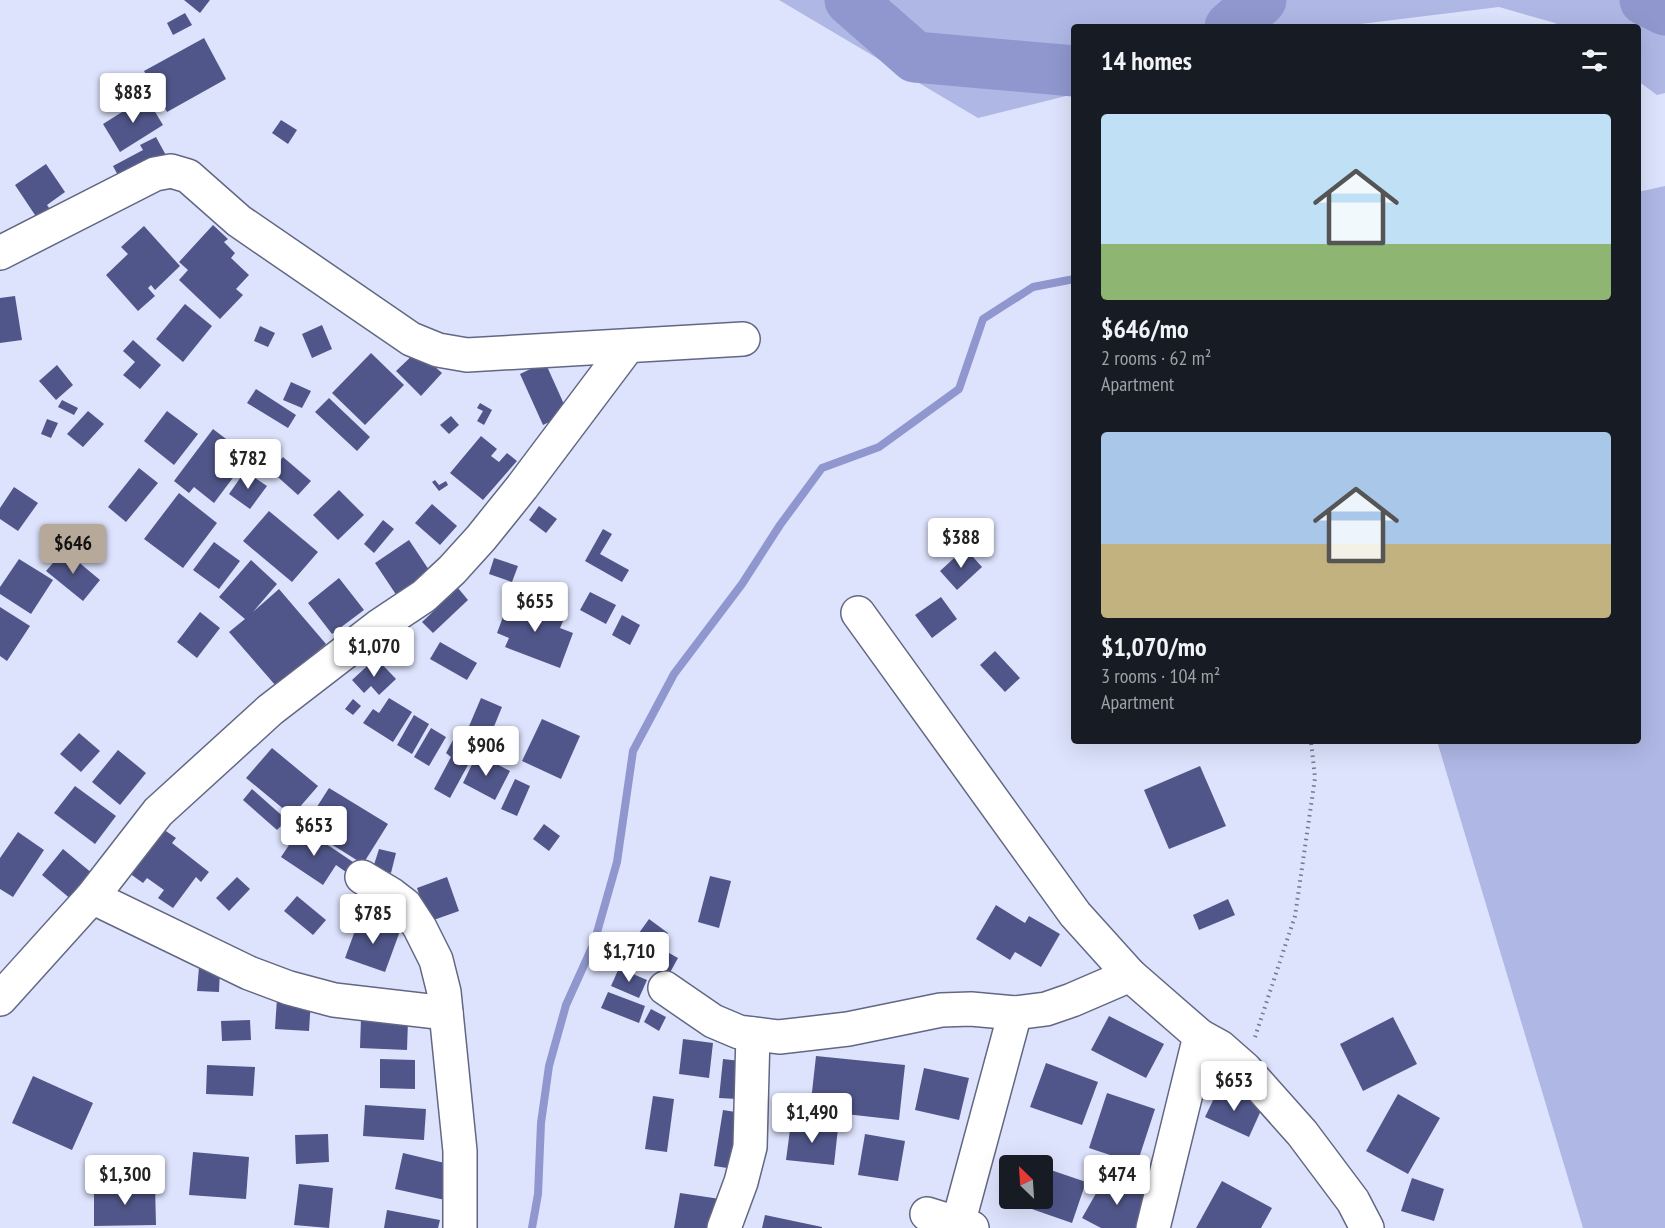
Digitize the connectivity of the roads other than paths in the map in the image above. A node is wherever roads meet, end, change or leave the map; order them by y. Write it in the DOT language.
graph roads {
  1 [pos="0,253"];
  2 [pos="743,339"];
  3 [pos="628,346"];
  4 [pos="858,613"];
  5 [pos="362,877"];
  6 [pos="92,897"];
  7 [pos="1130,975"];
  8 [pos="665,988"];
  9 [pos="0,999"];
  10 [pos="446,1013"];
  11 [pos="1015,1013"];
  12 [pos="753,1034"];
  13 [pos="1200,1036"];
  14 [pos="927,1214"];
  15 [pos="965,1226"];
  16 [pos="460,1228"];
  17 [pos="724,1228"];
  18 [pos="1153,1228"];
  19 [pos="1367,1228"];
  1 -- 3 [label="street"];
  2 -- 3 [label="street"];
  3 -- 6 [label="street"];
  4 -- 7 [label="street"];
  5 -- 10 [label="street"];
  6 -- 9 [label="street"];
  6 -- 10 [label="street"];
  7 -- 11 [label="street"];
  7 -- 13 [label="street"];
  8 -- 12 [label="street"];
  10 -- 16 [label="street"];
  11 -- 12 [label="street"];
  11 -- 15 [label="street"];
  12 -- 17 [label="street"];
  13 -- 18 [label="street"];
  13 -- 19 [label="street"];
  14 -- 15 [label="street"];
}
